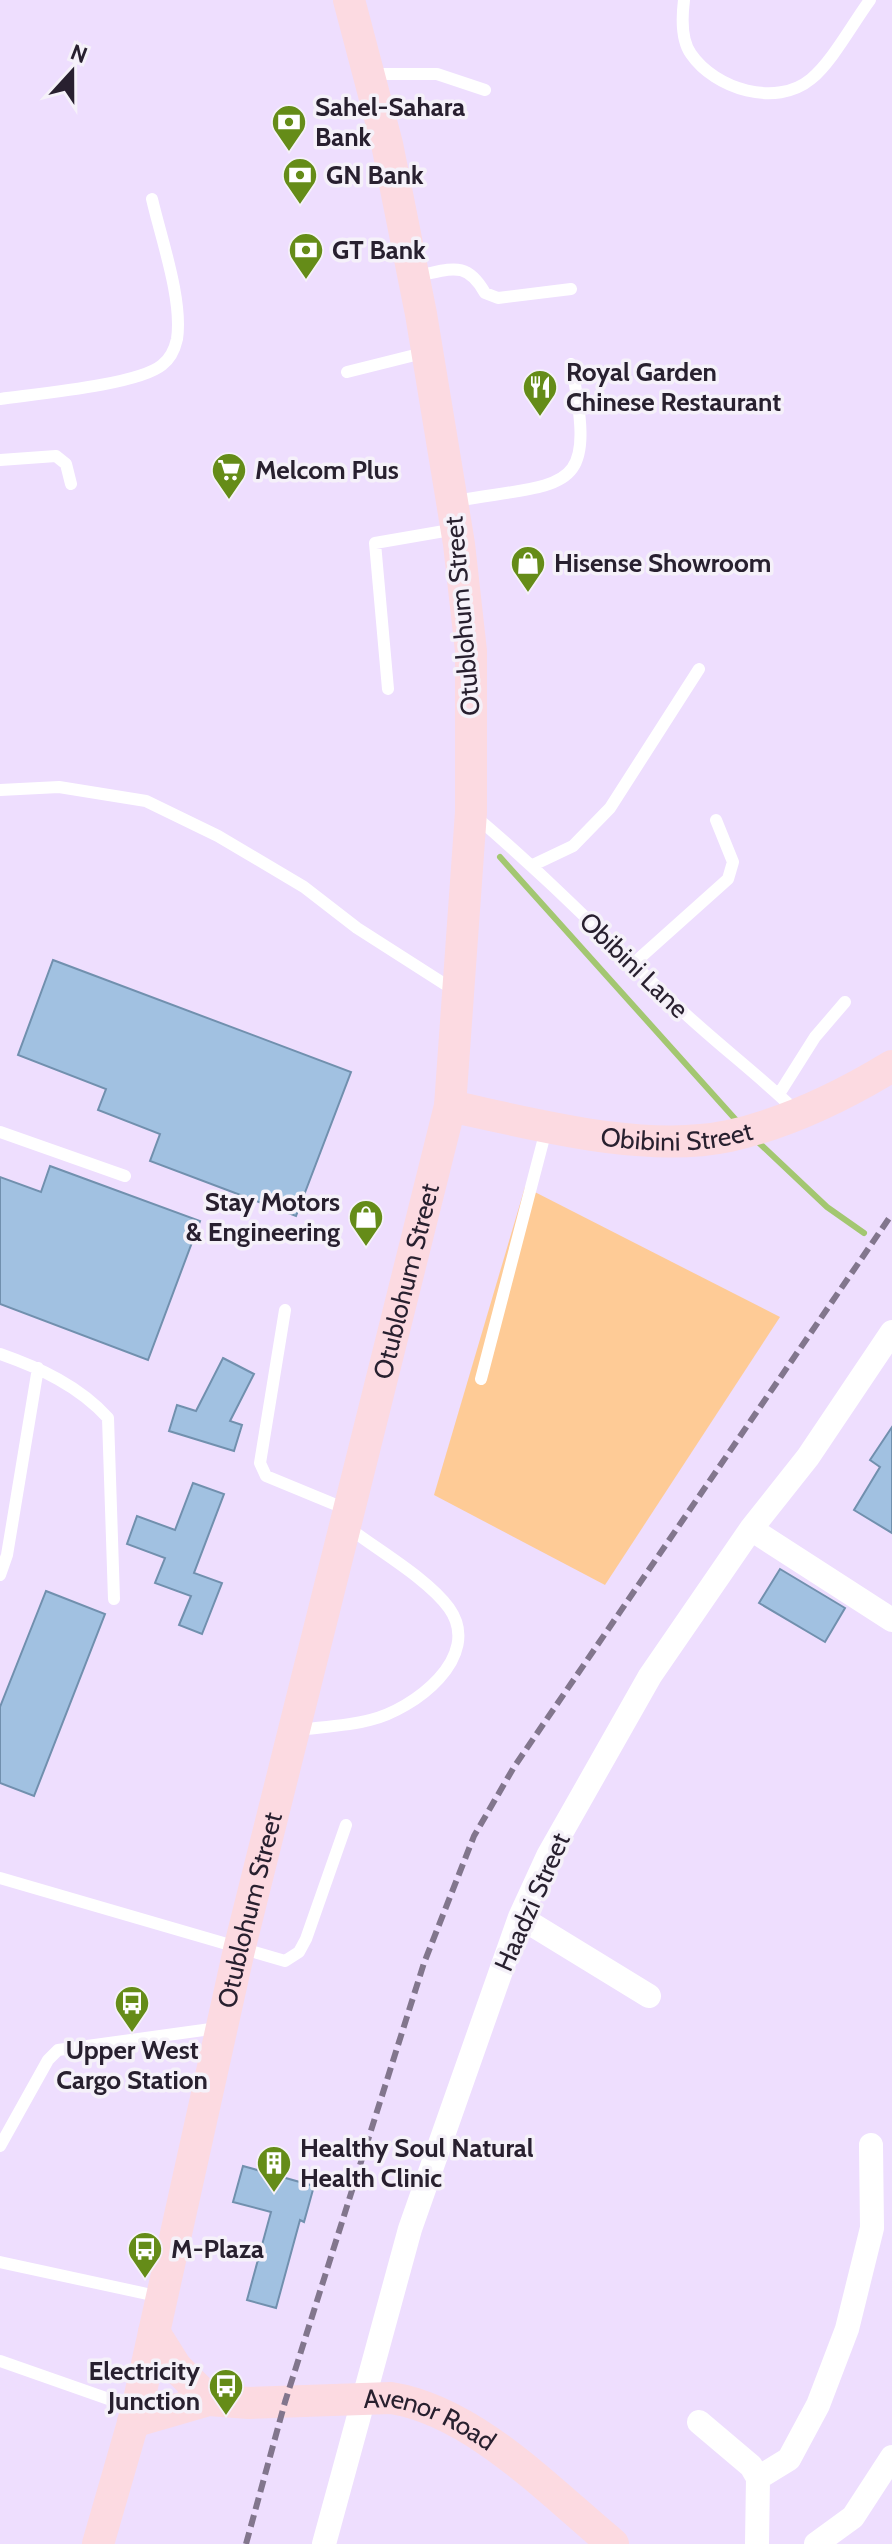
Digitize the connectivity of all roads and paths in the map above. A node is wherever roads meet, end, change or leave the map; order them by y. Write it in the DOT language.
graph roads {
  1 [pos="349,0"];
  2 [pos="684,0"];
  3 [pos="870,0"];
  4 [pos="368,74"];
  5 [pos="485,90"];
  6 [pos="152,199"];
  7 [pos="413,276"];
  8 [pos="571,289"];
  9 [pos="427,352"];
  10 [pos="571,364"];
  11 [pos="347,372"];
  12 [pos="0,399"];
  13 [pos="0,460"];
  14 [pos="71,484"];
  15 [pos="454,516"];
  16 [pos="699,669"];
  17 [pos="388,689"];
  18 [pos="0,790"];
  19 [pos="471,812"];
  20 [pos="716,820"];
  21 [pos="533,865"];
  22 [pos="633,964"];
  23 [pos="460,994"];
  24 [pos="845,1002"];
  25 [pos="892,1066"];
  26 [pos="789,1105"];
  27 [pos="450,1106"];
  28 [pos="547,1127"];
  29 [pos="0,1132"];
  30 [pos="125,1176"];
  31 [pos="285,1310"];
  32 [pos="892,1332"];
  33 [pos="0,1354"];
  34 [pos="38,1368"];
  35 [pos="481,1379"];
  36 [pos="347,1518"];
  37 [pos="751,1529"];
  38 [pos="0,1575"];
  39 [pos="114,1599"];
  40 [pos="892,1620"];
  41 [pos="294,1731"];
  42 [pos="346,1825"];
  43 [pos="0,1878"];
  44 [pos="520,1917"];
  45 [pos="239,1950"];
  46 [pos="649,1996"];
  47 [pos="222,2028"];
  48 [pos="871,2145"];
  49 [pos="0,2146"];
  50 [pos="0,2262"];
  51 [pos="162,2298"];
  52 [pos="154,2332"];
  53 [pos="0,2361"];
  54 [pos="361,2399"];
  55 [pos="209,2400"];
  56 [pos="135,2416"];
  57 [pos="699,2422"];
  58 [pos="892,2457"];
  59 [pos="758,2478"];
  60 [pos="98,2544"];
  61 [pos="324,2544"];
  62 [pos="613,2544"];
  63 [pos="757,2544"];
  64 [pos="816,2544"];
  1 -- 4 [label="street, Otublohum Street"];
  2 -- 3 [label="lane"];
  4 -- 5 [label="lane"];
  4 -- 7 [label="street, Otublohum Street"];
  6 -- 12 [label="lane"];
  7 -- 8 [label="lane"];
  7 -- 9 [label="street, Otublohum Street"];
  9 -- 11 [label="lane"];
  9 -- 15 [label="street, Otublohum Street"];
  10 -- 15 [label="lane"];
  13 -- 14 [label="lane"];
  15 -- 17 [label="lane"];
  15 -- 19 [label="street, Otublohum Street"];
  16 -- 21 [label="lane"];
  18 -- 23 [label="lane"];
  19 -- 21 [label="lane, Obibini Lane"];
  19 -- 23 [label="street, Otublohum Street"];
  20 -- 22 [label="lane"];
  21 -- 22 [label="lane, Obibini Lane"];
  22 -- 26 [label="lane, Obibini Lane"];
  23 -- 27 [label="street, Otublohum Street"];
  24 -- 26 [label="lane"];
  25 -- 26 [label="street, Obibini Street"];
  26 -- 28 [label="street, Obibini Street"];
  27 -- 28 [label="street, Obibini Street"];
  27 -- 36 [label="street, Otublohum Street"];
  28 -- 35 [label="lane"];
  29 -- 30 [label="lane"];
  31 -- 36 [label="lane"];
  32 -- 37 [label="street, Haadzi Street"];
  33 -- 34 [label="lane"];
  34 -- 38 [label="lane"];
  34 -- 39 [label="lane"];
  36 -- 41 [label="street, Otublohum Street"];
  36 -- 41 [label="lane"];
  37 -- 40 [label="street"];
  37 -- 44 [label="street, Haadzi Street"];
  41 -- 45 [label="street, Otublohum Street"];
  42 -- 45 [label="lane"];
  43 -- 45 [label="lane"];
  44 -- 46 [label="street"];
  44 -- 54 [label="street, Haadzi Street"];
  45 -- 47 [label="street, Otublohum Street"];
  47 -- 49 [label="lane"];
  47 -- 51 [label="street, Otublohum Street"];
  48 -- 59 [label="street"];
  50 -- 51 [label="lane"];
  51 -- 52 [label="street, Otublohum Street"];
  52 -- 55 [label="street"];
  52 -- 56 [label="street, Otublohum Street"];
  53 -- 56 [label="lane"];
  54 -- 55 [label="street, Avenor Road"];
  54 -- 61 [label="street, Haadzi Street"];
  54 -- 62 [label="street, Avenor Road"];
  55 -- 56 [label="street, Avenor Road"];
  56 -- 60 [label="street, Otublohum Street"];
  57 -- 59 [label="street"];
  58 -- 64 [label="street"];
  59 -- 63 [label="street"];
}
